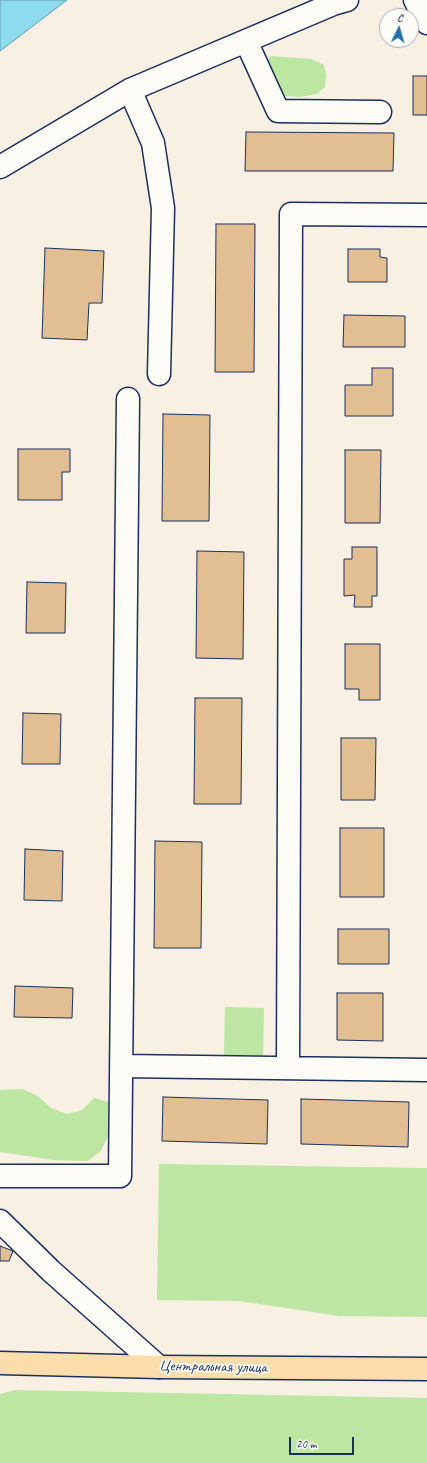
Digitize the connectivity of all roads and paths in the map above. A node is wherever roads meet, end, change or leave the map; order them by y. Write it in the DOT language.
graph roads {
  1 [pos="347,0"];
  2 [pos="415,0"];
  3 [pos="427,23"];
  4 [pos="246,41"];
  5 [pos="130,90"];
  6 [pos="380,112"];
  7 [pos="0,168"];
  8 [pos="427,215"];
  9 [pos="159,374"];
  10 [pos="128,399"];
  11 [pos="122,1066"];
  12 [pos="288,1068"];
  13 [pos="427,1070"];
  14 [pos="0,1176"];
  15 [pos="0,1221"];
  16 [pos="0,1363"];
  17 [pos="159,1367"];
  18 [pos="427,1369"];
  1 -- 4 [label="street"];
  2 -- 3 [label="street"];
  4 -- 5 [label="street"];
  4 -- 6 [label="street"];
  5 -- 7 [label="street"];
  5 -- 9 [label="street"];
  8 -- 12 [label="street"];
  10 -- 11 [label="street"];
  11 -- 12 [label="street"];
  11 -- 14 [label="street"];
  12 -- 13 [label="street"];
  15 -- 17 [label="street"];
  16 -- 17 [label="main road, Центральная улица"];
  17 -- 18 [label="main road, Центральная улица"];
}
